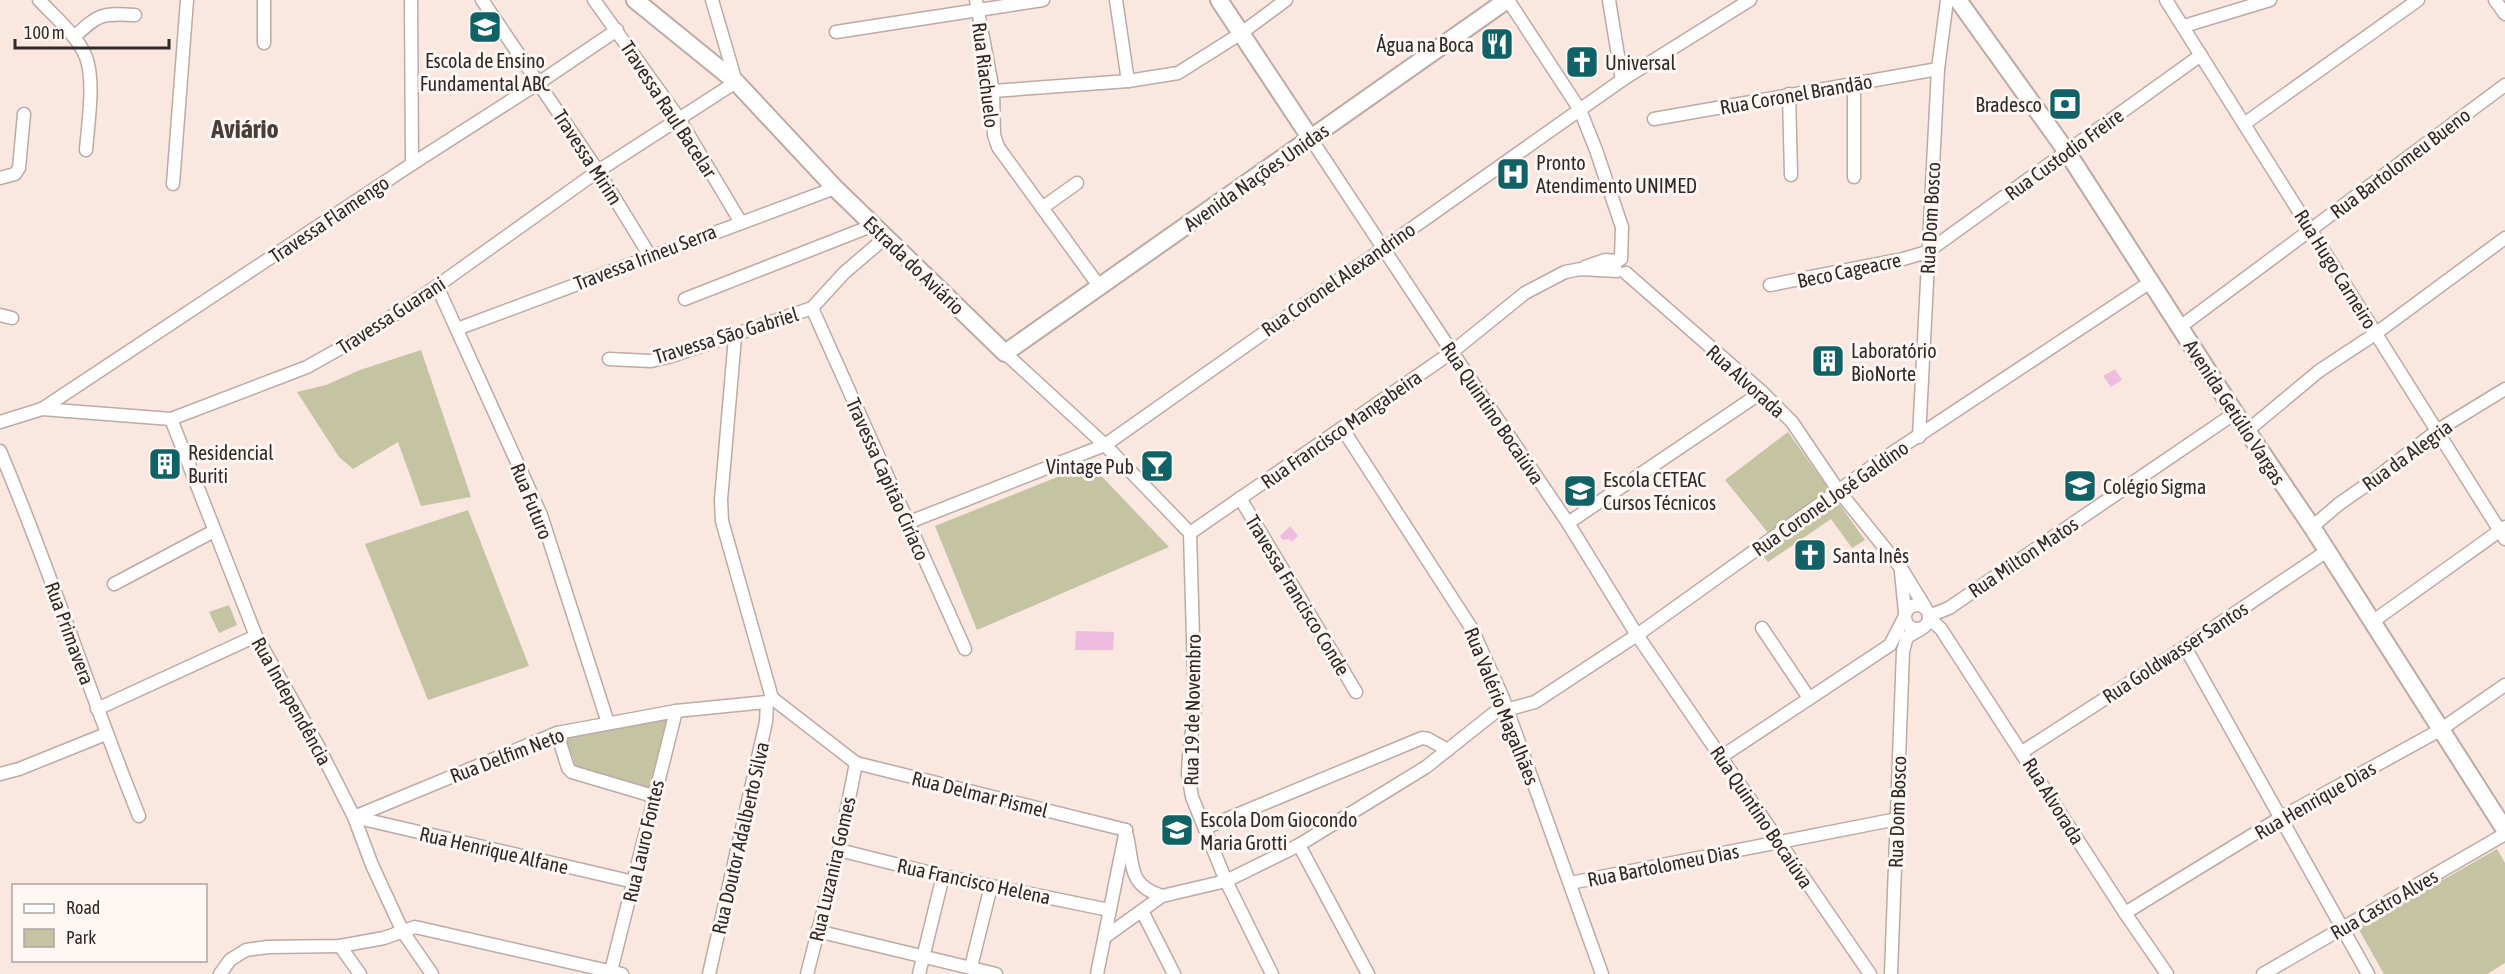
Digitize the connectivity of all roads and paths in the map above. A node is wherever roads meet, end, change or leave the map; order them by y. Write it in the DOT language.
graph roads {
  1 [pos="39,0"];
  2 [pos="187,0"];
  3 [pos="264,0"];
  4 [pos="411,0"];
  5 [pos="483,0"];
  6 [pos="594,0"];
  7 [pos="635,0"];
  8 [pos="712,0"];
  9 [pos="1043,0"];
  10 [pos="1116,0"];
  11 [pos="1219,0"];
  12 [pos="1286,0"];
  13 [pos="1507,0"];
  14 [pos="1609,0"];
  15 [pos="1750,0"];
  16 [pos="1947,0"];
  17 [pos="1958,0"];
  18 [pos="2166,0"];
  19 [pos="2270,0"];
  20 [pos="2418,0"];
  21 [pos="2495,0"];
  22 [pos="977,6"];
  23 [pos="2505,14"];
  24 [pos="135,15"];
  25 [pos="2184,26"];
  26 [pos="616,30"];
  27 [pos="836,32"];
  28 [pos="1240,34"];
  29 [pos="74,37"];
  30 [pos="264,43"];
  31 [pos="2201,55"];
  32 [pos="1938,69"];
  33 [pos="1622,80"];
  34 [pos="1128,81"];
  35 [pos="540,82"];
  36 [pos="736,82"];
  37 [pos="1854,85"];
  38 [pos="2505,85"];
  39 [pos="993,91"];
  40 [pos="1789,94"];
  41 [pos="1580,110"];
  42 [pos="24,114"];
  43 [pos="678,117"];
  44 [pos="1654,119"];
  45 [pos="2244,124"];
  46 [pos="1311,139"];
  47 [pos="86,150"];
  48 [pos="2067,152"];
  49 [pos="412,164"];
  50 [pos="598,171"];
  51 [pos="1791,175"];
  52 [pos="1854,177"];
  53 [pos="0,178"];
  54 [pos="1077,183"];
  55 [pos="173,184"];
  56 [pos="834,188"];
  57 [pos="1042,208"];
  58 [pos="740,221"];
  59 [pos="2311,229"];
  60 [pos="880,231"];
  61 [pos="2505,238"];
  62 [pos="1383,247"];
  63 [pos="1927,252"];
  64 [pos="650,256"];
  65 [pos="1624,266"];
  66 [pos="2152,280"];
  67 [pos="1770,285"];
  68 [pos="437,286"];
  69 [pos="1099,286"];
  70 [pos="685,299"];
  71 [pos="812,308"];
  72 [pos="2180,327"];
  73 [pos="457,329"];
  74 [pos="2375,334"];
  75 [pos="735,337"];
  76 [pos="1452,352"];
  77 [pos="1005,353"];
  78 [pos="609,359"];
  79 [pos="2505,389"];
  80 [pos="1762,392"];
  81 [pos="42,409"];
  82 [pos="2235,413"];
  83 [pos="171,419"];
  84 [pos="0,422"];
  85 [pos="1342,428"];
  86 [pos="2438,430"];
  87 [pos="2247,431"];
  88 [pos="1919,437"];
  89 [pos="1105,445"];
  90 [pos="0,450"];
  91 [pos="1838,490"];
  92 [pos="1240,498"];
  93 [pos="907,523"];
  94 [pos="1569,523"];
  95 [pos="2313,527"];
  96 [pos="214,531"];
  97 [pos="2503,532"];
  98 [pos="1190,533"];
  99 [pos="2327,551"];
  100 [pos="1901,568"];
  101 [pos="114,584"];
  102 [pos="1905,615"];
  103 [pos="1926,619"];
  104 [pos="2372,622"];
  105 [pos="1762,628"];
  106 [pos="1637,635"];
  107 [pos="256,636"];
  108 [pos="1897,647"];
  109 [pos="2185,647"];
  110 [pos="965,649"];
  111 [pos="2505,686"];
  112 [pos="1356,692"];
  113 [pos="1809,699"];
  114 [pos="770,700"];
  115 [pos="97,709"];
  116 [pos="1506,710"];
  117 [pos="675,711"];
  118 [pos="608,723"];
  119 [pos="2440,730"];
  120 [pos="557,733"];
  121 [pos="106,734"];
  122 [pos="1448,750"];
  123 [pos="2022,752"];
  124 [pos="1721,757"];
  125 [pos="856,763"];
  126 [pos="0,774"];
  127 [pos="653,796"];
  128 [pos="139,816"];
  129 [pos="354,817"];
  130 [pos="1896,819"];
  131 [pos="2280,819"];
  132 [pos="1204,828"];
  133 [pos="1126,830"];
  134 [pos="2505,832"];
  135 [pos="1779,843"];
  136 [pos="1299,845"];
  137 [pos="839,850"];
  138 [pos="943,876"];
  139 [pos="1136,880"];
  140 [pos="1116,881"];
  141 [pos="1226,881"];
  142 [pos="634,882"];
  143 [pos="1570,883"];
  144 [pos="990,886"];
  145 [pos="1162,896"];
  146 [pos="1109,910"];
  147 [pos="1142,911"];
  148 [pos="2125,913"];
  149 [pos="2341,929"];
  150 [pos="817,931"];
  151 [pos="403,932"];
  152 [pos="1105,937"];
  153 [pos="340,946"];
  154 [pos="923,956"];
  155 [pos="971,967"];
  156 [pos="616,973"];
  157 [pos="220,974"];
  158 [pos="360,974"];
  159 [pos="432,974"];
  160 [pos="709,974"];
  161 [pos="807,974"];
  162 [pos="919,974"];
  163 [pos="996,974"];
  164 [pos="1097,974"];
  165 [pos="1174,974"];
  166 [pos="1272,974"];
  167 [pos="1368,974"];
  168 [pos="1602,974"];
  169 [pos="1870,974"];
  170 [pos="1891,974"];
  171 [pos="2167,974"];
  172 [pos="2264,974"];
  173 [pos="2368,974"];
  1 -- 29 [label="street"];
  2 -- 55 [label="street"];
  3 -- 30 [label="street"];
  4 -- 49 [label="street"];
  5 -- 35 [label="street, Travessa Mirim"];
  6 -- 26 [label="street, Travessa Raul Bacelar"];
  7 -- 36 [label="street, Estrada do Aviário"];
  8 -- 36 [label="street"];
  9 -- 22 [label="street"];
  10 -- 34 [label="street"];
  11 -- 28 [label="street, Rua Quintino Bocaiúva"];
  12 -- 28 [label="street"];
  13 -- 41 [label="street"];
  13 -- 46 [label="street, Avenida Nações Unidas"];
  14 -- 33 [label="street"];
  15 -- 33 [label="street, Rua Coronel Alexandrino"];
  16 -- 32 [label="street, Rua Dom Bosco"];
  17 -- 48 [label="street, Avenida Getúlio Vargas"];
  18 -- 25 [label="street, Rua Hugo Carneiro"];
  19 -- 25 [label="street"];
  20 -- 45 [label="street"];
  21 -- 23 [label="street"];
  22 -- 27 [label="street"];
  22 -- 39 [label="street, Rua Riachuelo"];
  24 -- 29 [label="street"];
  25 -- 31 [label="street, Rua Hugo Carneiro"];
  26 -- 35 [label="street, Travessa Flamengo"];
  26 -- 43 [label="street, Travessa Raul Bacelar"];
  28 -- 34 [label="street"];
  28 -- 46 [label="street, Rua Quintino Bocaiúva"];
  29 -- 47 [label="street"];
  31 -- 45 [label="street, Rua Hugo Carneiro"];
  31 -- 48 [label="street, Rua Custodio Freire"];
  32 -- 37 [label="street, Rua Coronel Brandão"];
  32 -- 63 [label="street, Rua Dom Bosco"];
  33 -- 41 [label="street, Rua Coronel Alexandrino"];
  34 -- 39 [label="street"];
  35 -- 49 [label="street, Travessa Flamengo"];
  35 -- 50 [label="street, Travessa Mirim"];
  36 -- 43 [label="street, Travessa Guarani"];
  36 -- 56 [label="street, Estrada do Aviário"];
  37 -- 40 [label="street, Rua Coronel Brandão"];
  37 -- 52 [label="street"];
  38 -- 59 [label="street, Rua Bartolomeu Bueno"];
  39 -- 57 [label="street, Rua Riachuelo"];
  40 -- 44 [label="street, Rua Coronel Brandão"];
  40 -- 51 [label="street"];
  41 -- 62 [label="street, Rua Coronel Alexandrino"];
  41 -- 65 [label="street"];
  42 -- 53 [label="street"];
  43 -- 50 [label="street, Travessa Guarani"];
  43 -- 58 [label="street, Travessa Raul Bacelar"];
  45 -- 59 [label="street, Rua Hugo Carneiro"];
  46 -- 62 [label="street, Rua Quintino Bocaiúva"];
  46 -- 69 [label="street, Avenida Nações Unidas"];
  48 -- 63 [label="street, Rua Custodio Freire"];
  48 -- 66 [label="street, Avenida Getúlio Vargas"];
  49 -- 81 [label="street, Travessa Flamengo"];
  50 -- 64 [label="street, Travessa Mirim"];
  50 -- 68 [label="street, Travessa Guarani"];
  54 -- 57 [label="street"];
  56 -- 58 [label="street, Travessa Irineu Serra"];
  56 -- 60 [label="street, Estrada do Aviário"];
  57 -- 69 [label="street, Rua Riachuelo"];
  58 -- 64 [label="street, Travessa Irineu Serra"];
  59 -- 72 [label="street, Rua Bartolomeu Bueno"];
  59 -- 74 [label="street, Rua Hugo Carneiro"];
  60 -- 70 [label="street"];
  60 -- 71 [label="street, Travessa São Gabriel"];
  60 -- 77 [label="street, Estrada do Aviário"];
  61 -- 74 [label="street"];
  62 -- 76 [label="street, Rua Quintino Bocaiúva"];
  62 -- 89 [label="street, Rua Coronel Alexandrino"];
  63 -- 67 [label="street, Beco Cageacre"];
  63 -- 88 [label="street, Rua Dom Bosco"];
  64 -- 73 [label="street, Travessa Irineu Serra"];
  65 -- 76 [label="street, Rua Francisco Mangabeira"];
  65 -- 80 [label="street, Rua Alvorada"];
  66 -- 72 [label="street, Avenida Getúlio Vargas"];
  66 -- 88 [label="street, Rua Coronel José Galdino"];
  68 -- 73 [label="street, Rua Futuro"];
  68 -- 83 [label="street, Travessa Guarani"];
  69 -- 77 [label="street, Avenida Nações Unidas"];
  71 -- 75 [label="street, Travessa São Gabriel"];
  71 -- 93 [label="street, Travessa Capitão Ciríaco"];
  72 -- 82 [label="street, Avenida Getúlio Vargas"];
  73 -- 118 [label="street, Rua Futuro"];
  74 -- 86 [label="street, Rua Hugo Carneiro"];
  74 -- 87 [label="street"];
  75 -- 78 [label="street, Travessa São Gabriel"];
  75 -- 114 [label="street"];
  76 -- 85 [label="street, Rua Francisco Mangabeira"];
  76 -- 94 [label="street, Rua Quintino Bocaiúva"];
  77 -- 89 [label="street, Estrada do Aviário"];
  79 -- 86 [label="street, Rua da Alegria"];
  80 -- 91 [label="street, Rua Alvorada"];
  80 -- 94 [label="street"];
  81 -- 83 [label="street, Travessa Guarani"];
  81 -- 84 [label="street, Travessa Guarani"];
  82 -- 87 [label="street, Avenida Getúlio Vargas"];
  82 -- 103 [label="street, Rua Milton Matos"];
  83 -- 96 [label="street, Rua Independência"];
  85 -- 92 [label="street, Rua Francisco Mangabeira"];
  85 -- 116 [label="street, Rua Valério Magalhães"];
  86 -- 95 [label="street, Rua da Alegria"];
  86 -- 97 [label="street, Rua Hugo Carneiro"];
  87 -- 95 [label="street, Avenida Getúlio Vargas"];
  88 -- 91 [label="street, Rua Coronel José Galdino"];
  89 -- 93 [label="street, Rua Coronel Alexandrino"];
  89 -- 98 [label="street, Estrada do Aviário"];
  90 -- 115 [label="street, Rua Primavera"];
  91 -- 100 [label="street, Rua Alvorada"];
  91 -- 106 [label="street, Rua Coronel José Galdino"];
  92 -- 98 [label="street, Rua Francisco Mangabeira"];
  92 -- 112 [label="street, Travessa Francisco Conde"];
  93 -- 110 [label="street, Travessa Capitão Ciríaco"];
  94 -- 106 [label="street, Rua Quintino Bocaiúva"];
  95 -- 99 [label="street, Avenida Getúlio Vargas"];
  96 -- 101 [label="street"];
  96 -- 107 [label="street, Rua Independência"];
  97 -- 104 [label="street"];
  98 -- 132 [label="street, Rua 19 de Novembro"];
  99 -- 104 [label="street, Avenida Getúlio Vargas"];
  99 -- 109 [label="street, Rua Goldwasser Santos"];
  100 -- 102 [label="street"];
  100 -- 103 [label="street, Rua Alvorada"];
  102 -- 103 [label="street, Rua Alvorada"];
  102 -- 103 [label="street, Rua Alvorada"];
  102 -- 108 [label="street"];
  103 -- 108 [label="street"];
  103 -- 123 [label="street, Rua Alvorada"];
  104 -- 119 [label="street, Avenida Getúlio Vargas"];
  105 -- 113 [label="street"];
  106 -- 116 [label="street, Rua Coronel José Galdino"];
  106 -- 124 [label="street, Rua Quintino Bocaiúva"];
  107 -- 115 [label="street"];
  107 -- 129 [label="street, Rua Independência"];
  108 -- 113 [label="street"];
  108 -- 130 [label="street, Rua Dom Bosco"];
  109 -- 123 [label="street, Rua Goldwasser Santos"];
  109 -- 131 [label="street"];
  111 -- 119 [label="street, Rua Henrique Dias"];
  113 -- 124 [label="street"];
  114 -- 117 [label="street, Rua Delfim Neto"];
  114 -- 125 [label="street, Rua Delmar Pismel"];
  114 -- 160 [label="street, Rua Doutor Adalberto Silva"];
  115 -- 121 [label="street, Rua Primavera"];
  116 -- 122 [label="street, Rua Coronel José Galdino"];
  116 -- 143 [label="street, Rua Valério Magalhães"];
  117 -- 118 [label="street, Rua Delfim Neto"];
  117 -- 127 [label="street, Rua Lauro Fontes"];
  118 -- 120 [label="street, Rua Delfim Neto"];
  119 -- 131 [label="street, Rua Henrique Dias"];
  119 -- 134 [label="street, Avenida Getúlio Vargas"];
  120 -- 127 [label="street"];
  120 -- 129 [label="street, Rua Delfim Neto"];
  121 -- 126 [label="street"];
  121 -- 128 [label="street, Rua Primavera"];
  122 -- 132 [label="street"];
  122 -- 136 [label="street, Rua Coronel José Galdino"];
  123 -- 148 [label="street, Rua Alvorada"];
  124 -- 135 [label="street, Rua Quintino Bocaiúva"];
  125 -- 133 [label="street, Rua Delmar Pismel"];
  125 -- 137 [label="street, Rua Luzanira Gomes"];
  127 -- 142 [label="street, Rua Lauro Fontes"];
  129 -- 142 [label="street, Rua Henrique Alfane"];
  129 -- 151 [label="street, Rua Independência"];
  130 -- 135 [label="street, Rua Bartolomeu Dias"];
  130 -- 170 [label="street, Rua Dom Bosco"];
  131 -- 148 [label="street, Rua Henrique Dias"];
  131 -- 149 [label="street"];
  132 -- 141 [label="street, Rua 19 de Novembro"];
  133 -- 139 [label="street"];
  133 -- 140 [label="street"];
  134 -- 149 [label="street, Rua Castro Alves"];
  135 -- 143 [label="street, Rua Bartolomeu Dias"];
  135 -- 169 [label="street, Rua Quintino Bocaiúva"];
  136 -- 141 [label="street, Rua Coronel José Galdino"];
  136 -- 167 [label="street"];
  137 -- 138 [label="street, Rua Francisco Helena"];
  137 -- 150 [label="street, Rua Luzanira Gomes"];
  138 -- 144 [label="street, Rua Francisco Helena"];
  138 -- 154 [label="street"];
  139 -- 140 [label="street"];
  139 -- 145 [label="street"];
  140 -- 146 [label="street"];
  141 -- 145 [label="street, Rua Coronel José Galdino"];
  141 -- 166 [label="street, Rua 19 de Novembro"];
  142 -- 156 [label="street, Rua Lauro Fontes"];
  143 -- 168 [label="street, Rua Valério Magalhães"];
  144 -- 146 [label="street, Rua Francisco Helena"];
  144 -- 155 [label="street"];
  145 -- 147 [label="street"];
  146 -- 152 [label="street"];
  147 -- 152 [label="street"];
  147 -- 165 [label="street"];
  148 -- 171 [label="street, Rua Alvorada"];
  149 -- 172 [label="street, Rua Castro Alves"];
  149 -- 173 [label="street"];
  150 -- 154 [label="street"];
  150 -- 161 [label="street, Rua Luzanira Gomes"];
  151 -- 153 [label="street"];
  151 -- 156 [label="street"];
  151 -- 159 [label="street, Rua Independência"];
  152 -- 164 [label="street"];
  153 -- 157 [label="street"];
  153 -- 158 [label="street"];
  154 -- 155 [label="street"];
  154 -- 162 [label="street"];
  155 -- 163 [label="street"];
}
